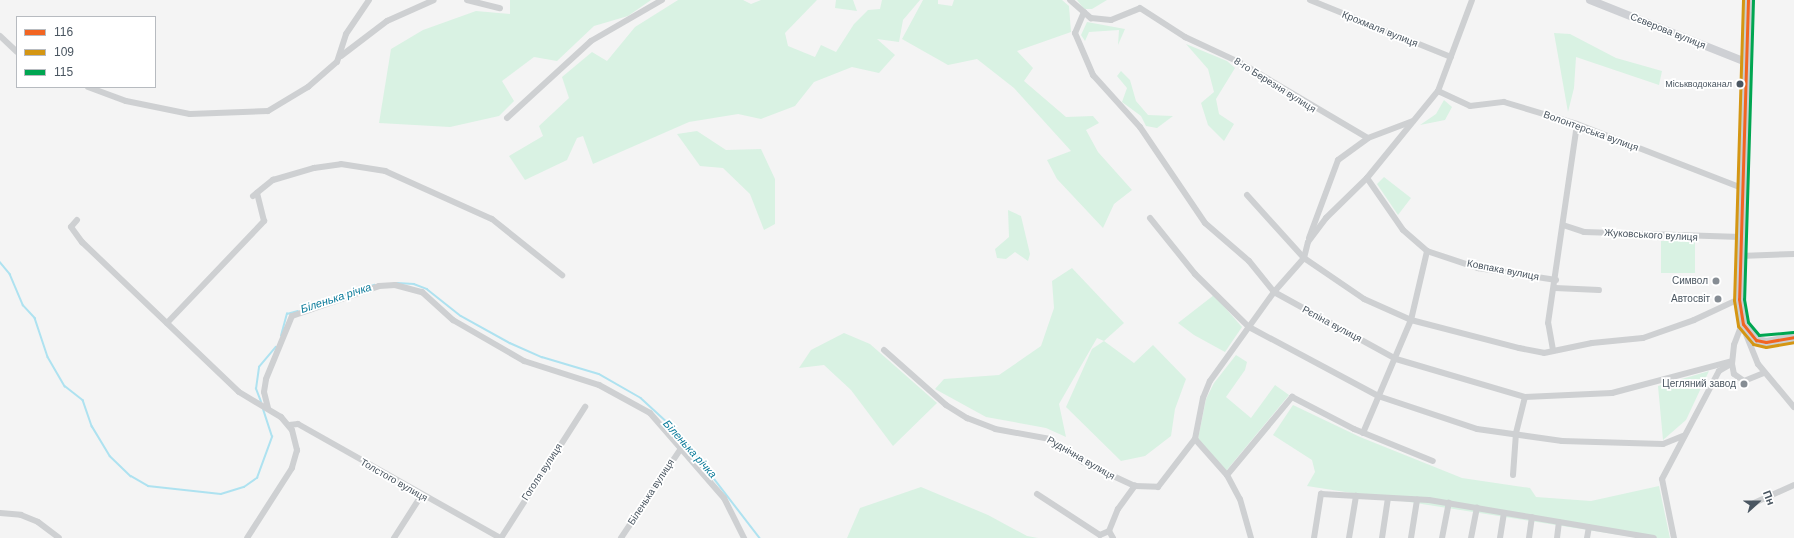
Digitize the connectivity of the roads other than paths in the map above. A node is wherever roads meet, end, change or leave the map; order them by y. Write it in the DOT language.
graph roads {
  1 [pos="369,0"];
  2 [pos="434,0"];
  3 [pos="467,0"];
  4 [pos="662,0"];
  5 [pos="1070,0"];
  6 [pos="1310,0"];
  7 [pos="1472,0"];
  8 [pos="1590,0"];
  9 [pos="1748,0"];
  10 [pos="500,8"];
  11 [pos="1084,12"];
  12 [pos="0,36"];
  13 [pos="16,51"];
  14 [pos="341,56"];
  15 [pos="1451,57"];
  16 [pos="1746,62"];
  17 [pos="91,88"];
  18 [pos="1438,91"];
  19 [pos="507,118"];
  20 [pos="1414,121"];
  21 [pos="1577,124"];
  22 [pos="1368,138"];
  23 [pos="1367,178"];
  24 [pos="1742,188"];
  25 [pos="1247,195"];
  26 [pos="1150,218"];
  27 [pos="77,220"];
  28 [pos="1563,225"];
  29 [pos="1741,237"];
  30 [pos="1308,242"];
  31 [pos="1427,251"];
  32 [pos="1794,254"];
  33 [pos="1740,256"];
  34 [pos="1304,258"];
  35 [pos="562,275"];
  36 [pos="1556,280"];
  37 [pos="1555,288"];
  38 [pos="1599,290"];
  39 [pos="1274,292"];
  40 [pos="1739,299"];
  41 [pos="1411,320"];
  42 [pos="167,323"];
  43 [pos="1743,324"];
  44 [pos="1249,326"];
  45 [pos="1794,337"];
  46 [pos="884,350"];
  47 [pos="1553,350"];
  48 [pos="1396,358"];
  49 [pos="1732,363"];
  50 [pos="1764,373"];
  51 [pos="1378,396"];
  52 [pos="1525,397"];
  53 [pos="266,407"];
  54 [pos="585,407"];
  55 [pos="1794,407"];
  56 [pos="289,425"];
  57 [pos="1363,433"];
  58 [pos="1516,433"];
  59 [pos="1682,436"];
  60 [pos="1195,439"];
  61 [pos="682,447"];
  62 [pos="1433,461"];
  63 [pos="1227,475"];
  64 [pos="1513,475"];
  65 [pos="1794,485"];
  66 [pos="1135,486"];
  67 [pos="1037,494"];
  68 [pos="421,496"];
  69 [pos="1356,496"];
  70 [pos="1388,498"];
  71 [pos="1417,499"];
  72 [pos="1449,503"];
  73 [pos="1754,503"];
  74 [pos="1477,508"];
  75 [pos="0,513"];
  76 [pos="1504,513"];
  77 [pos="1532,517"];
  78 [pos="1560,522"];
  79 [pos="1589,527"];
  80 [pos="1109,531"];
  81 [pos="1618,535"];
  82 [pos="1646,537"];
  83 [pos="59,538"];
  84 [pos="247,538"];
  85 [pos="394,538"];
  86 [pos="500,538"];
  87 [pos="621,538"];
  88 [pos="744,538"];
  89 [pos="1113,538"];
  90 [pos="1251,538"];
  91 [pos="1314,538"];
  92 [pos="1349,538"];
  93 [pos="1382,538"];
  94 [pos="1411,538"];
  95 [pos="1442,538"];
  96 [pos="1471,538"];
  97 [pos="1500,538"];
  98 [pos="1529,538"];
  99 [pos="1557,538"];
  100 [pos="1588,538"];
  101 [pos="1654,538"];
  102 [pos="1674,538"];
  1 -- 14 [label="street"];
  2 -- 14 [label="street"];
  3 -- 10 [label="street"];
  4 -- 19 [label="street"];
  5 -- 11 [label="street"];
  6 -- 15 [label="street, Крохмаля вулиця"];
  7 -- 15 [label="street"];
  8 -- 16 [label="main road, Сєверова вулиця"];
  9 -- 16 [label="main road"];
  11 -- 22 [label="street, 8-го Березня вулиця"];
  11 -- 39 [label="street, Рєпіна вулиця"];
  12 -- 13 [label="street"];
  14 -- 17 [label="street"];
  15 -- 18 [label="street"];
  16 -- 24 [label="main road"];
  18 -- 20 [label="street"];
  18 -- 21 [label="street, Волонтерська вулиця"];
  20 -- 22 [label="street"];
  20 -- 23 [label="street"];
  21 -- 24 [label="street, Волонтерська вулиця"];
  21 -- 28 [label="street"];
  22 -- 30 [label="street"];
  23 -- 30 [label="street"];
  23 -- 31 [label="street, Ковпака вулиця"];
  24 -- 29 [label="main road"];
  25 -- 34 [label="street"];
  26 -- 44 [label="street"];
  27 -- 42 [label="street"];
  28 -- 29 [label="street, Жуковського вулиця"];
  28 -- 36 [label="street"];
  29 -- 33 [label="main road"];
  30 -- 34 [label="street"];
  31 -- 36 [label="street, Ковпака вулиця"];
  31 -- 41 [label="street"];
  32 -- 33 [label="street"];
  33 -- 40 [label="main road"];
  34 -- 39 [label="street"];
  34 -- 41 [label="street"];
  35 -- 42 [label="street"];
  36 -- 37 [label="street"];
  37 -- 38 [label="street"];
  37 -- 47 [label="street"];
  39 -- 44 [label="street"];
  39 -- 48 [label="street, Рєпіна вулиця"];
  40 -- 43 [label="main road"];
  40 -- 47 [label="street"];
  41 -- 47 [label="street"];
  41 -- 48 [label="street"];
  42 -- 53 [label="street"];
  43 -- 45 [label="main road"];
  43 -- 49 [label="street"];
  43 -- 50 [label="street"];
  44 -- 51 [label="street"];
  44 -- 60 [label="street"];
  46 -- 66 [label="street, Руднічна вулиця"];
  48 -- 51 [label="street"];
  48 -- 52 [label="street, Рєпіна вулиця"];
  49 -- 50 [label="street"];
  49 -- 52 [label="street, Рєпіна вулиця"];
  49 -- 59 [label="street"];
  50 -- 55 [label="street"];
  51 -- 57 [label="street"];
  51 -- 58 [label="street"];
  52 -- 58 [label="street"];
  53 -- 56 [label="street"];
  53 -- 61 [label="street"];
  54 -- 86 [label="street, Гоголя вулиця"];
  56 -- 68 [label="street, Толстого вулиця"];
  56 -- 84 [label="street"];
  57 -- 62 [label="street"];
  57 -- 63 [label="street"];
  58 -- 59 [label="street"];
  58 -- 64 [label="street"];
  59 -- 102 [label="street"];
  60 -- 63 [label="street"];
  60 -- 66 [label="street, Руднічна вулиця"];
  61 -- 87 [label="street, Біленька вулиця"];
  61 -- 88 [label="street"];
  63 -- 90 [label="street"];
  65 -- 73 [label="street"];
  66 -- 80 [label="street"];
  67 -- 80 [label="street"];
  68 -- 85 [label="street"];
  68 -- 86 [label="street, Толстого вулиця"];
  69 -- 70 [label="street"];
  69 -- 91 [label="street"];
  69 -- 92 [label="street"];
  70 -- 71 [label="street"];
  70 -- 93 [label="street"];
  71 -- 72 [label="street"];
  71 -- 94 [label="street"];
  72 -- 74 [label="street"];
  72 -- 95 [label="street"];
  74 -- 76 [label="street"];
  74 -- 96 [label="street"];
  75 -- 83 [label="street"];
  76 -- 77 [label="street"];
  76 -- 97 [label="street"];
  77 -- 78 [label="street"];
  77 -- 98 [label="street"];
  78 -- 79 [label="street"];
  78 -- 99 [label="street"];
  79 -- 81 [label="street"];
  79 -- 100 [label="street"];
  80 -- 89 [label="street"];
  81 -- 82 [label="street"];
  82 -- 101 [label="street"];
}
